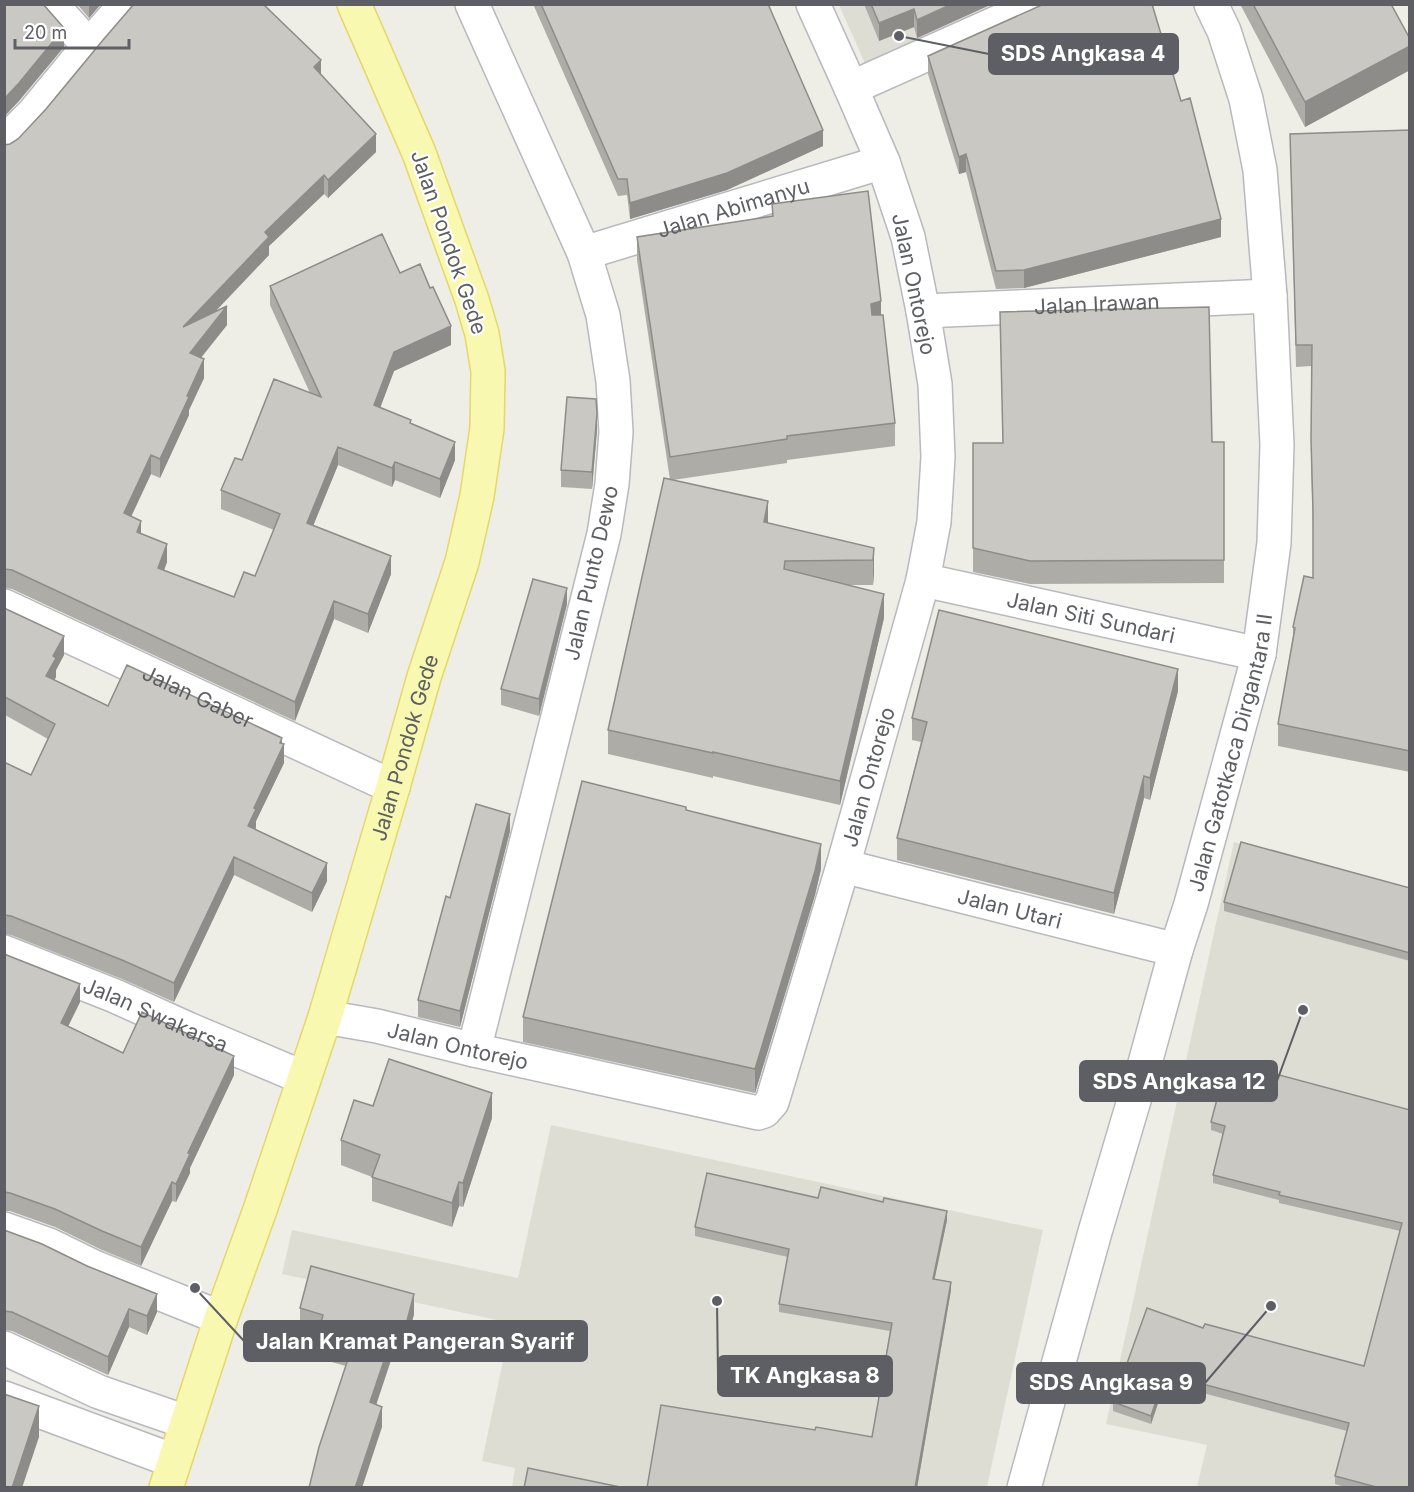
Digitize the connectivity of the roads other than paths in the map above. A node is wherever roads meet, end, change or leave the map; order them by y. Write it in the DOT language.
graph roads {
  1 [pos="51,4"];
  2 [pos="126,4"];
  3 [pos="354,4"];
  4 [pos="472,4"];
  5 [pos="813,4"];
  6 [pos="1039,4"];
  7 [pos="1211,4"];
  8 [pos="89,46"];
  9 [pos="851,88"];
  10 [pos="8,135"];
  11 [pos="883,162"];
  12 [pos="584,253"];
  13 [pos="1270,296"];
  14 [pos="923,311"];
  15 [pos="923,580"];
  16 [pos="4,606"];
  17 [pos="1258,654"];
  18 [pos="393,787"];
  19 [pos="843,866"];
  20 [pos="1176,950"];
  21 [pos="4,952"];
  22 [pos="325,1017"];
  23 [pos="474,1050"];
  24 [pos="304,1078"];
  25 [pos="4,1229"];
  26 [pos="221,1318"];
  27 [pos="4,1348"];
  28 [pos="4,1398"];
  29 [pos="186,1422"];
  30 [pos="170,1474"];
  31 [pos="1024,1488"];
  1 -- 8 [label="street"];
  2 -- 8 [label="street"];
  3 -- 18 [label="main road, Jalan Pondok Gede"];
  4 -- 12 [label="street, Jalan Punto Dewo"];
  5 -- 9 [label="street, Jalan Ontorejo"];
  6 -- 9 [label="street"];
  7 -- 13 [label="street, Jalan Gatotkaca Dirgantara II"];
  8 -- 10 [label="street"];
  9 -- 11 [label="street, Jalan Ontorejo"];
  11 -- 12 [label="street, Jalan Abimanyu"];
  11 -- 14 [label="street, Jalan Ontorejo"];
  12 -- 23 [label="street, Jalan Punto Dewo"];
  13 -- 14 [label="street, Jalan Irawan"];
  13 -- 17 [label="street, Jalan Gatotkaca Dirgantara II"];
  14 -- 15 [label="street, Jalan Ontorejo"];
  15 -- 17 [label="street, Jalan Siti Sundari"];
  15 -- 19 [label="street, Jalan Ontorejo"];
  16 -- 18 [label="street, Jalan Gaber"];
  17 -- 20 [label="street, Jalan Gatotkaca Dirgantara II"];
  18 -- 22 [label="main road, Jalan Pondok Gede"];
  19 -- 20 [label="street, Jalan Utari"];
  19 -- 23 [label="street, Jalan Ontorejo"];
  20 -- 31 [label="street, Jalan Gatotkaca Dirgantara II"];
  21 -- 24 [label="street, Jalan Swakarsa"];
  22 -- 23 [label="street, Jalan Ontorejo"];
  22 -- 24 [label="main road, Jalan Pondok Gede"];
  24 -- 26 [label="main road, Jalan Pondok Gede"];
  25 -- 26 [label="street"];
  26 -- 29 [label="main road, Jalan Pondok Gede"];
  27 -- 29 [label="street"];
  28 -- 30 [label="street"];
  29 -- 30 [label="main road, Jalan Pondok Gede"];
}
